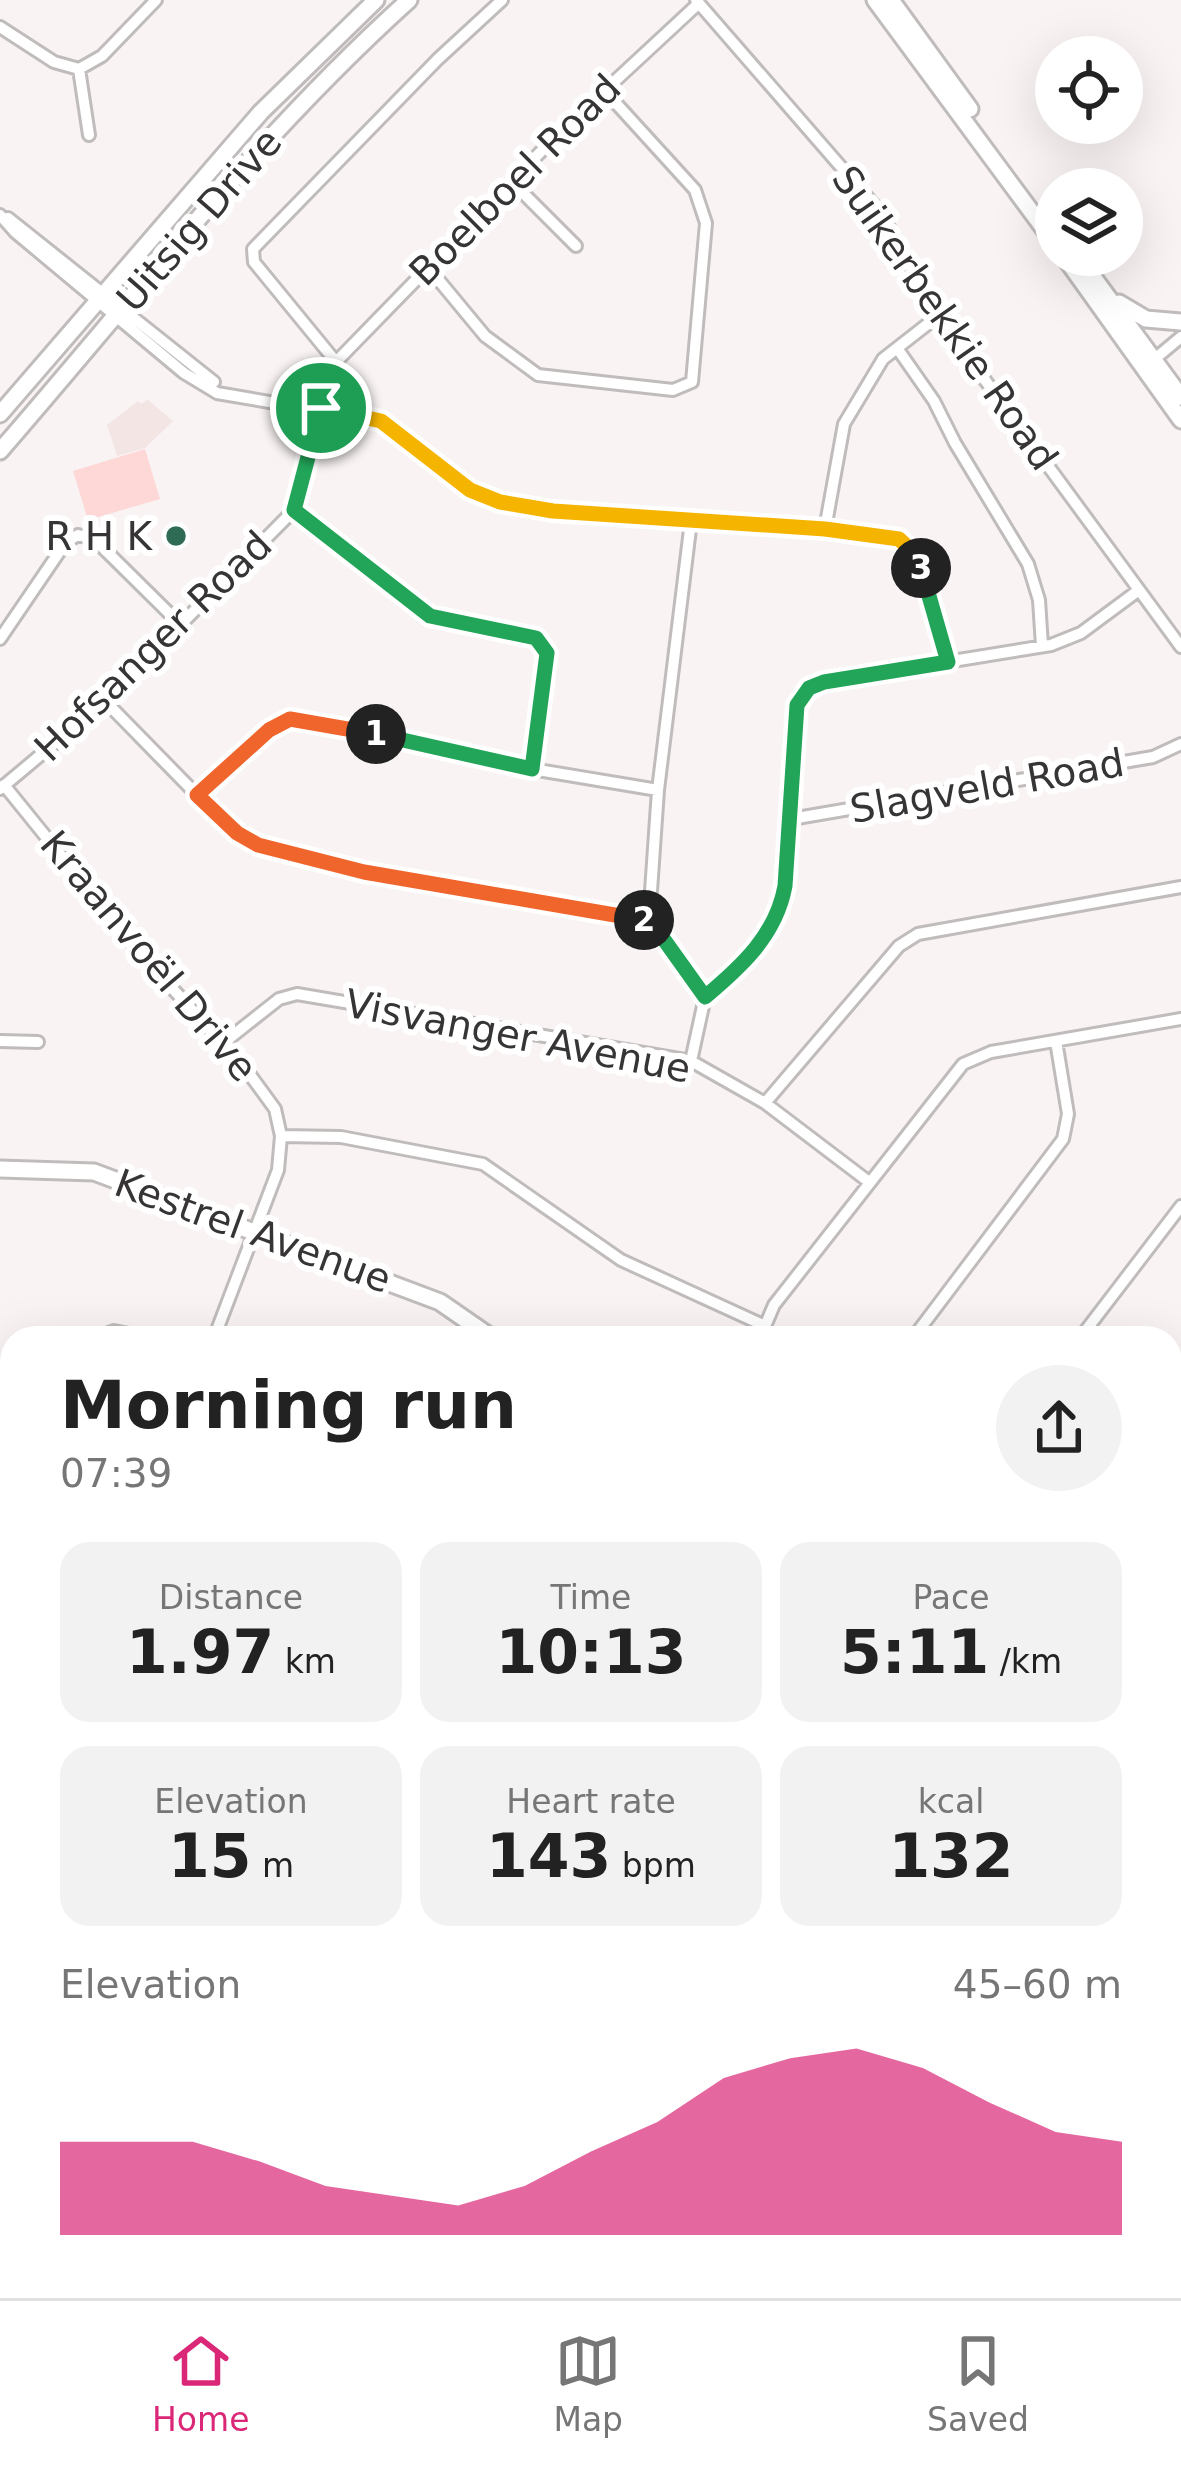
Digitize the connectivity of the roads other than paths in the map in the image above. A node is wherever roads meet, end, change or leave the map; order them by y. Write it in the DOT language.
graph roads {
  1 [pos="156,0"];
  2 [pos="376,0"];
  3 [pos="409,0"];
  4 [pos="502,0"];
  5 [pos="875,0"];
  6 [pos="891,0"];
  7 [pos="698,1"];
  8 [pos="0,27"];
  9 [pos="79,68"];
  10 [pos="604,90"];
  11 [pos="89,136"];
  12 [pos="512,182"];
  13 [pos="1035,197"];
  14 [pos="0,214"];
  15 [pos="1035,217"];
  16 [pos="576,246"];
  17 [pos="427,266"];
  18 [pos="1080,276"];
  19 [pos="1092,276"];
  20 [pos="1099,285"];
  21 [pos="99,298"];
  22 [pos="119,315"];
  23 [pos="938,316"];
  24 [pos="1181,322"];
  25 [pos="1181,338"];
  26 [pos="897,348"];
  27 [pos="336,362"];
  28 [pos="1149,363"];
  29 [pos="1181,397"];
  30 [pos="321,408"];
  31 [pos="0,414"];
  32 [pos="1181,420"];
  33 [pos="0,451"];
  34 [pos="294,510"];
  35 [pos="691,521"];
  36 [pos="825,529"];
  37 [pos="1139,590"];
  38 [pos="182,626"];
  39 [pos="0,639"];
  40 [pos="1042,646"];
  41 [pos="1181,647"];
  42 [pos="948,662"];
  43 [pos="105,701"];
  44 [pos="1181,744"];
  45 [pos="532,769"];
  46 [pos="2,787"];
  47 [pos="658,790"];
  48 [pos="197,795"];
  49 [pos="791,819"];
  50 [pos="1181,887"];
  51 [pos="650,920"];
  52 [pos="705,997"];
  53 [pos="1181,1019"];
  54 [pos="0,1041"];
  55 [pos="1056,1041"];
  56 [pos="38,1042"];
  57 [pos="222,1044"];
  58 [pos="691,1061"];
  59 [pos="765,1103"];
  60 [pos="281,1136"];
  61 [pos="0,1169"];
  62 [pos="868,1182"];
  63 [pos="1181,1206"];
  64 [pos="255,1230"];
  65 [pos="219,1326"];
  66 [pos="475,1326"];
  67 [pos="752,1326"];
  68 [pos="764,1326"];
  69 [pos="922,1326"];
  70 [pos="1088,1326"];
  1 -- 9 [label="street"];
  2 -- 21 [label="main road, Uitsig Drive"];
  3 -- 22 [label="main road, Uitsig Drive"];
  4 -- 27 [label="street"];
  5 -- 15 [label="main road"];
  6 -- 13 [label="main road"];
  7 -- 10 [label="street, Boelboel Road"];
  7 -- 23 [label="street, Suikerbekkie Road"];
  8 -- 9 [label="street"];
  9 -- 11 [label="street"];
  10 -- 12 [label="street, Boelboel Road"];
  10 -- 17 [label="street"];
  12 -- 16 [label="street"];
  12 -- 17 [label="street, Boelboel Road"];
  14 -- 21 [label="street"];
  17 -- 27 [label="street, Boelboel Road"];
  18 -- 28 [label="main road"];
  19 -- 20 [label="main road"];
  20 -- 24 [label="main road"];
  20 -- 28 [label="main road"];
  21 -- 22 [label="street"];
  21 -- 31 [label="main road, Uitsig Drive"];
  22 -- 30 [label="street"];
  22 -- 33 [label="main road, Uitsig Drive"];
  23 -- 26 [label="street"];
  23 -- 37 [label="street, Suikerbekkie Road"];
  25 -- 28 [label="street"];
  26 -- 36 [label="street"];
  26 -- 40 [label="street"];
  27 -- 30 [label="street, Hofsanger Road"];
  28 -- 29 [label="main road"];
  28 -- 32 [label="main road"];
  30 -- 34 [label="street, Hofsanger Road"];
  30 -- 35 [label="street"];
  34 -- 38 [label="street, Hofsanger Road"];
  34 -- 45 [label="street"];
  35 -- 36 [label="street"];
  35 -- 47 [label="street"];
  36 -- 42 [label="street"];
  37 -- 40 [label="street"];
  37 -- 41 [label="street, Suikerbekkie Road"];
  38 -- 39 [label="street"];
  38 -- 43 [label="street, Hofsanger Road"];
  40 -- 42 [label="street"];
  42 -- 49 [label="street"];
  43 -- 46 [label="street, Hofsanger Road"];
  43 -- 48 [label="street"];
  44 -- 49 [label="street, Slagveld Road"];
  45 -- 47 [label="street"];
  45 -- 48 [label="street"];
  46 -- 57 [label="street, Kraanvoël Drive"];
  47 -- 51 [label="street"];
  48 -- 51 [label="street"];
  49 -- 52 [label="street"];
  50 -- 59 [label="street"];
  51 -- 52 [label="street"];
  52 -- 58 [label="street"];
  53 -- 55 [label="street"];
  54 -- 56 [label="street"];
  55 -- 62 [label="street"];
  55 -- 69 [label="street"];
  57 -- 58 [label="street, Visvanger Avenue"];
  57 -- 60 [label="street, Kraanvoël Drive"];
  58 -- 59 [label="street, Visvanger Avenue"];
  59 -- 62 [label="street, Visvanger Avenue"];
  60 -- 64 [label="street"];
  60 -- 67 [label="street"];
  61 -- 64 [label="main road, Kestrel Avenue"];
  62 -- 68 [label="street"];
  63 -- 70 [label="street"];
  64 -- 65 [label="street"];
  64 -- 66 [label="main road, Kestrel Avenue"];
}
